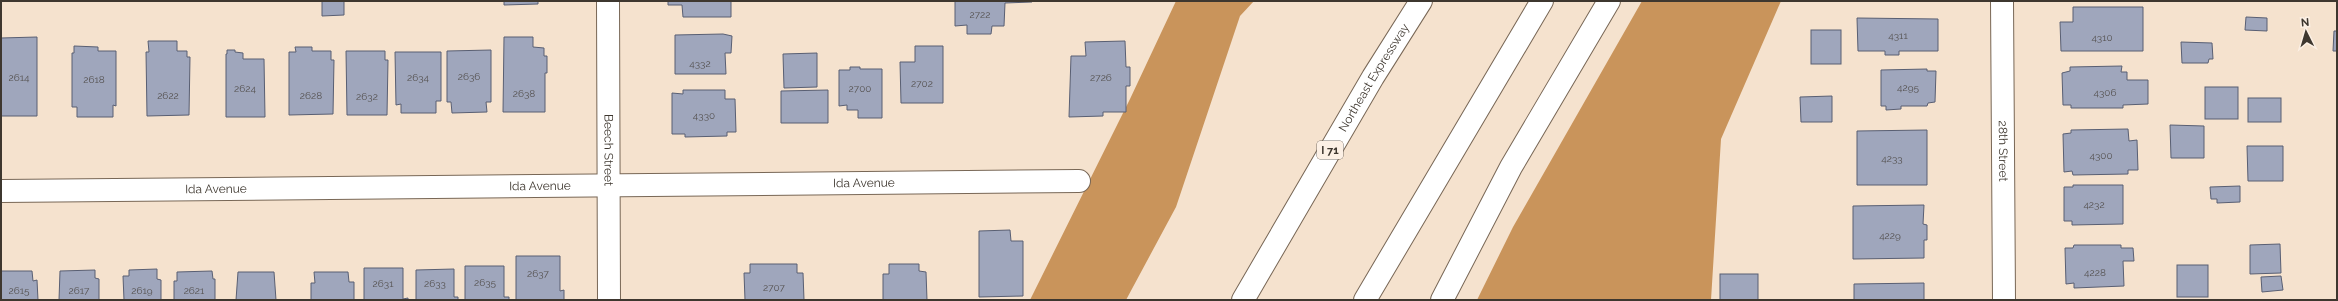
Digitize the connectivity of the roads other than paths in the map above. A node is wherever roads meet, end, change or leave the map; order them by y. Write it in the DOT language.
graph roads {
  1 [pos="608,1"];
  2 [pos="1421,1"];
  3 [pos="1542,1"];
  4 [pos="1609,1"];
  5 [pos="2002,1"];
  6 [pos="1079,181"];
  7 [pos="608,186"];
  8 [pos="1,191"];
  9 [pos="609,300"];
  10 [pos="1242,300"];
  11 [pos="1365,300"];
  12 [pos="1442,300"];
  13 [pos="2004,300"];
  1 -- 7 [label="main road, Beech Street"];
  2 -- 10 [label="main road, Northeast Expressway / I 71"];
  3 -- 11 [label="main road"];
  4 -- 12 [label="main road"];
  5 -- 13 [label="main road, 28th Street"];
  6 -- 7 [label="main road, Ida Avenue"];
  7 -- 8 [label="main road, Ida Avenue"];
  7 -- 9 [label="main road, Beech Street"];
}
